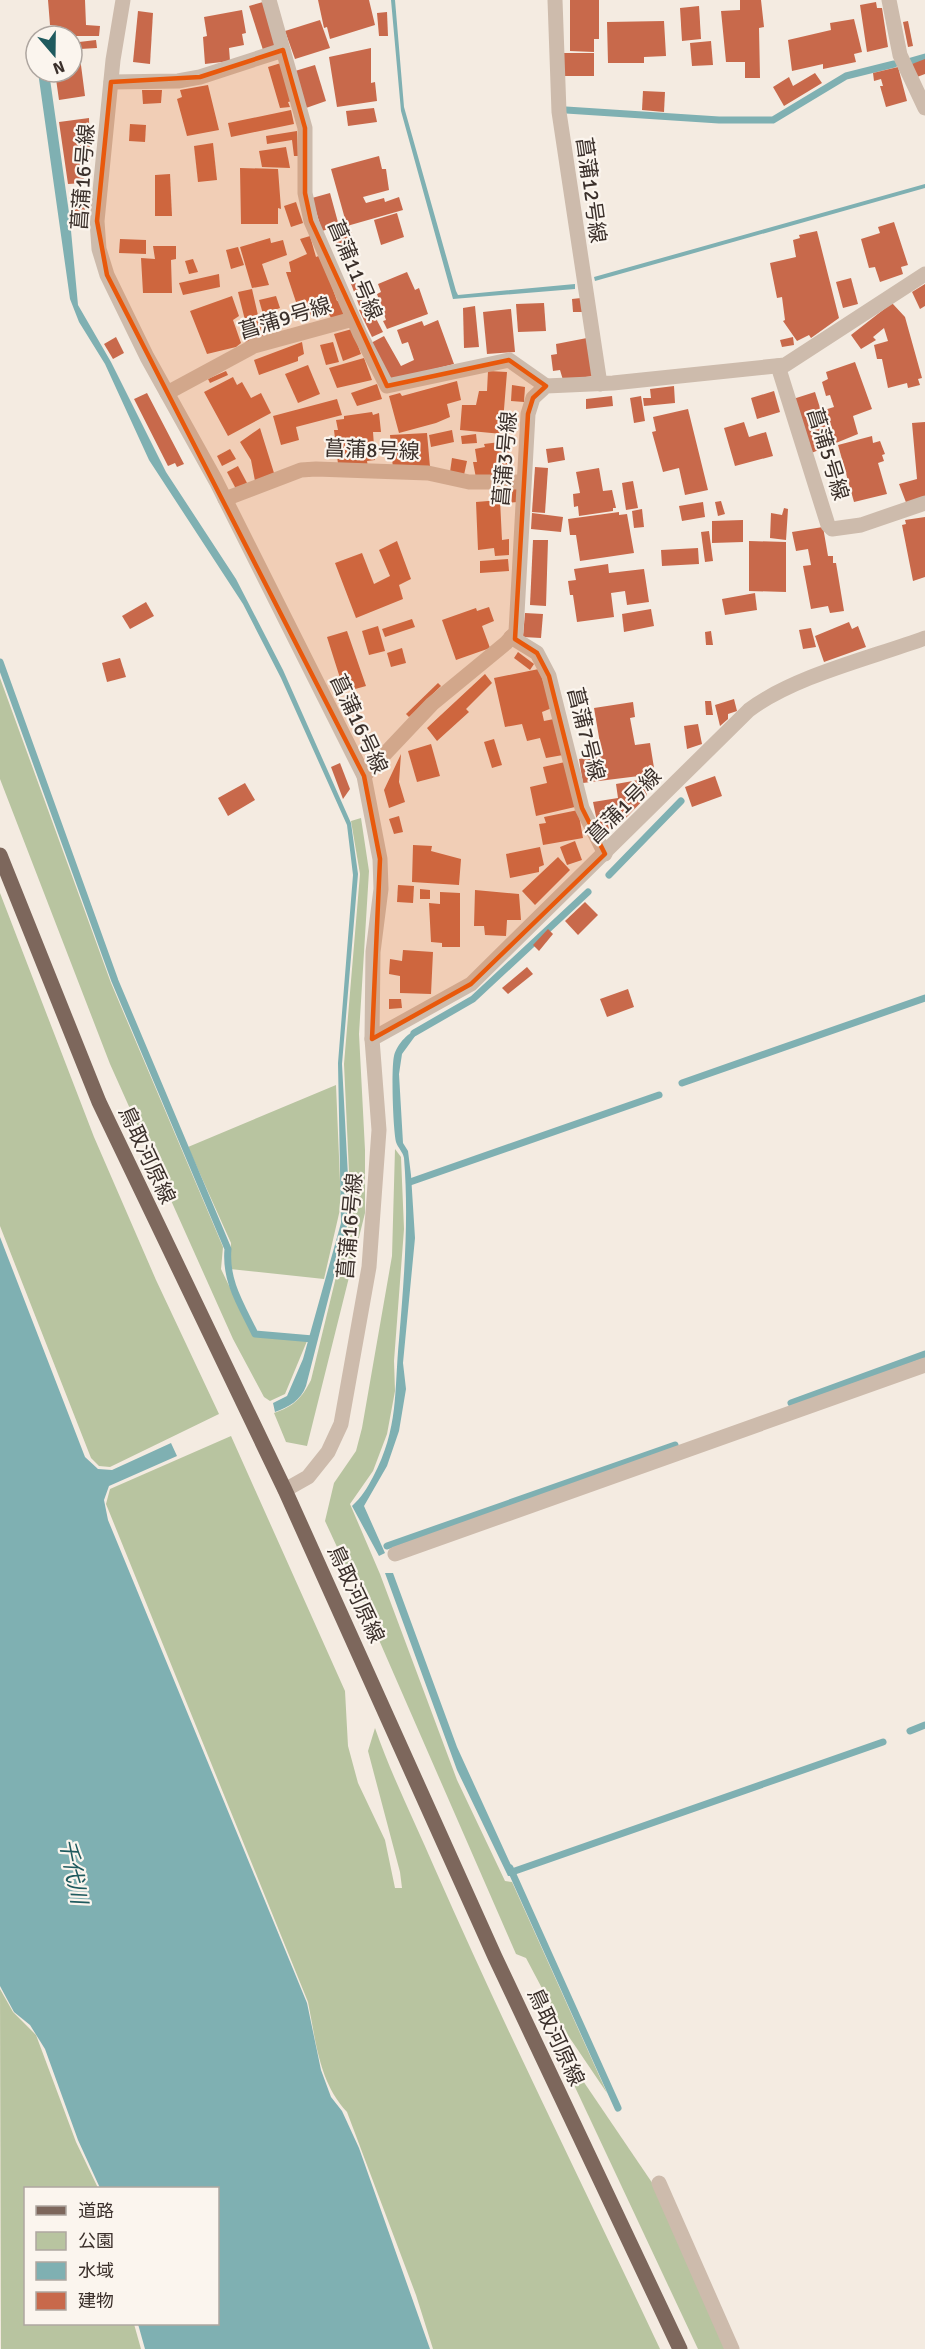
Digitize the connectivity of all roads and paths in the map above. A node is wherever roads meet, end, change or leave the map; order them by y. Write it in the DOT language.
graph roads {
  1 [pos="123,0"];
  2 [pos="269,0"];
  3 [pos="555,0"];
  4 [pos="889,0"];
  5 [pos="283,50"];
  6 [pos="111,82"];
  7 [pos="925,108"];
  8 [pos="925,274"];
  9 [pos="353,319"];
  10 [pos="778,366"];
  11 [pos="600,384"];
  12 [pos="546,386"];
  13 [pos="167,393"];
  14 [pos="522,482"];
  15 [pos="225,500"];
  16 [pos="925,503"];
  17 [pos="511,637"];
  18 [pos="925,638"];
  19 [pos="364,776"];
  20 [pos="605,854"];
  21 [pos="0,855"];
  22 [pos="372,1039"];
  23 [pos="925,1365"];
  24 [pos="285,1490"];
  25 [pos="395,1554"];
  26 [pos="659,2183"];
  27 [pos="680,2349"];
  28 [pos="732,2349"];
  1 -- 6 [label="street, 菖蒲16号線"];
  2 -- 5 [label="street, 菖蒲11号線"];
  3 -- 11 [label="street, 菖蒲12号線"];
  4 -- 7 [label="street"];
  5 -- 6 [label="street"];
  5 -- 9 [label="street, 菖蒲11号線"];
  6 -- 13 [label="street, 菖蒲16号線"];
  8 -- 10 [label="street"];
  9 -- 12 [label="street, 菖蒲11号線"];
  9 -- 13 [label="street, 菖蒲9号線"];
  10 -- 11 [label="street"];
  10 -- 16 [label="street, 菖蒲5号線"];
  11 -- 12 [label="street"];
  12 -- 14 [label="street, 菖蒲3号線"];
  13 -- 15 [label="street, 菖蒲16号線"];
  14 -- 15 [label="street, 菖蒲8号線"];
  14 -- 17 [label="street, 菖蒲3号線"];
  15 -- 19 [label="street, 菖蒲16号線"];
  17 -- 19 [label="street"];
  17 -- 20 [label="street, 菖蒲7号線"];
  18 -- 20 [label="street, 菖蒲1号線"];
  19 -- 22 [label="street, 菖蒲16号線"];
  20 -- 22 [label="street, 菖蒲1号線"];
  21 -- 24 [label="main road, 鳥取河原線"];
  22 -- 24 [label="street, 菖蒲16号線"];
  23 -- 25 [label="street"];
  24 -- 27 [label="main road, 鳥取河原線"];
  26 -- 28 [label="street"];
}
